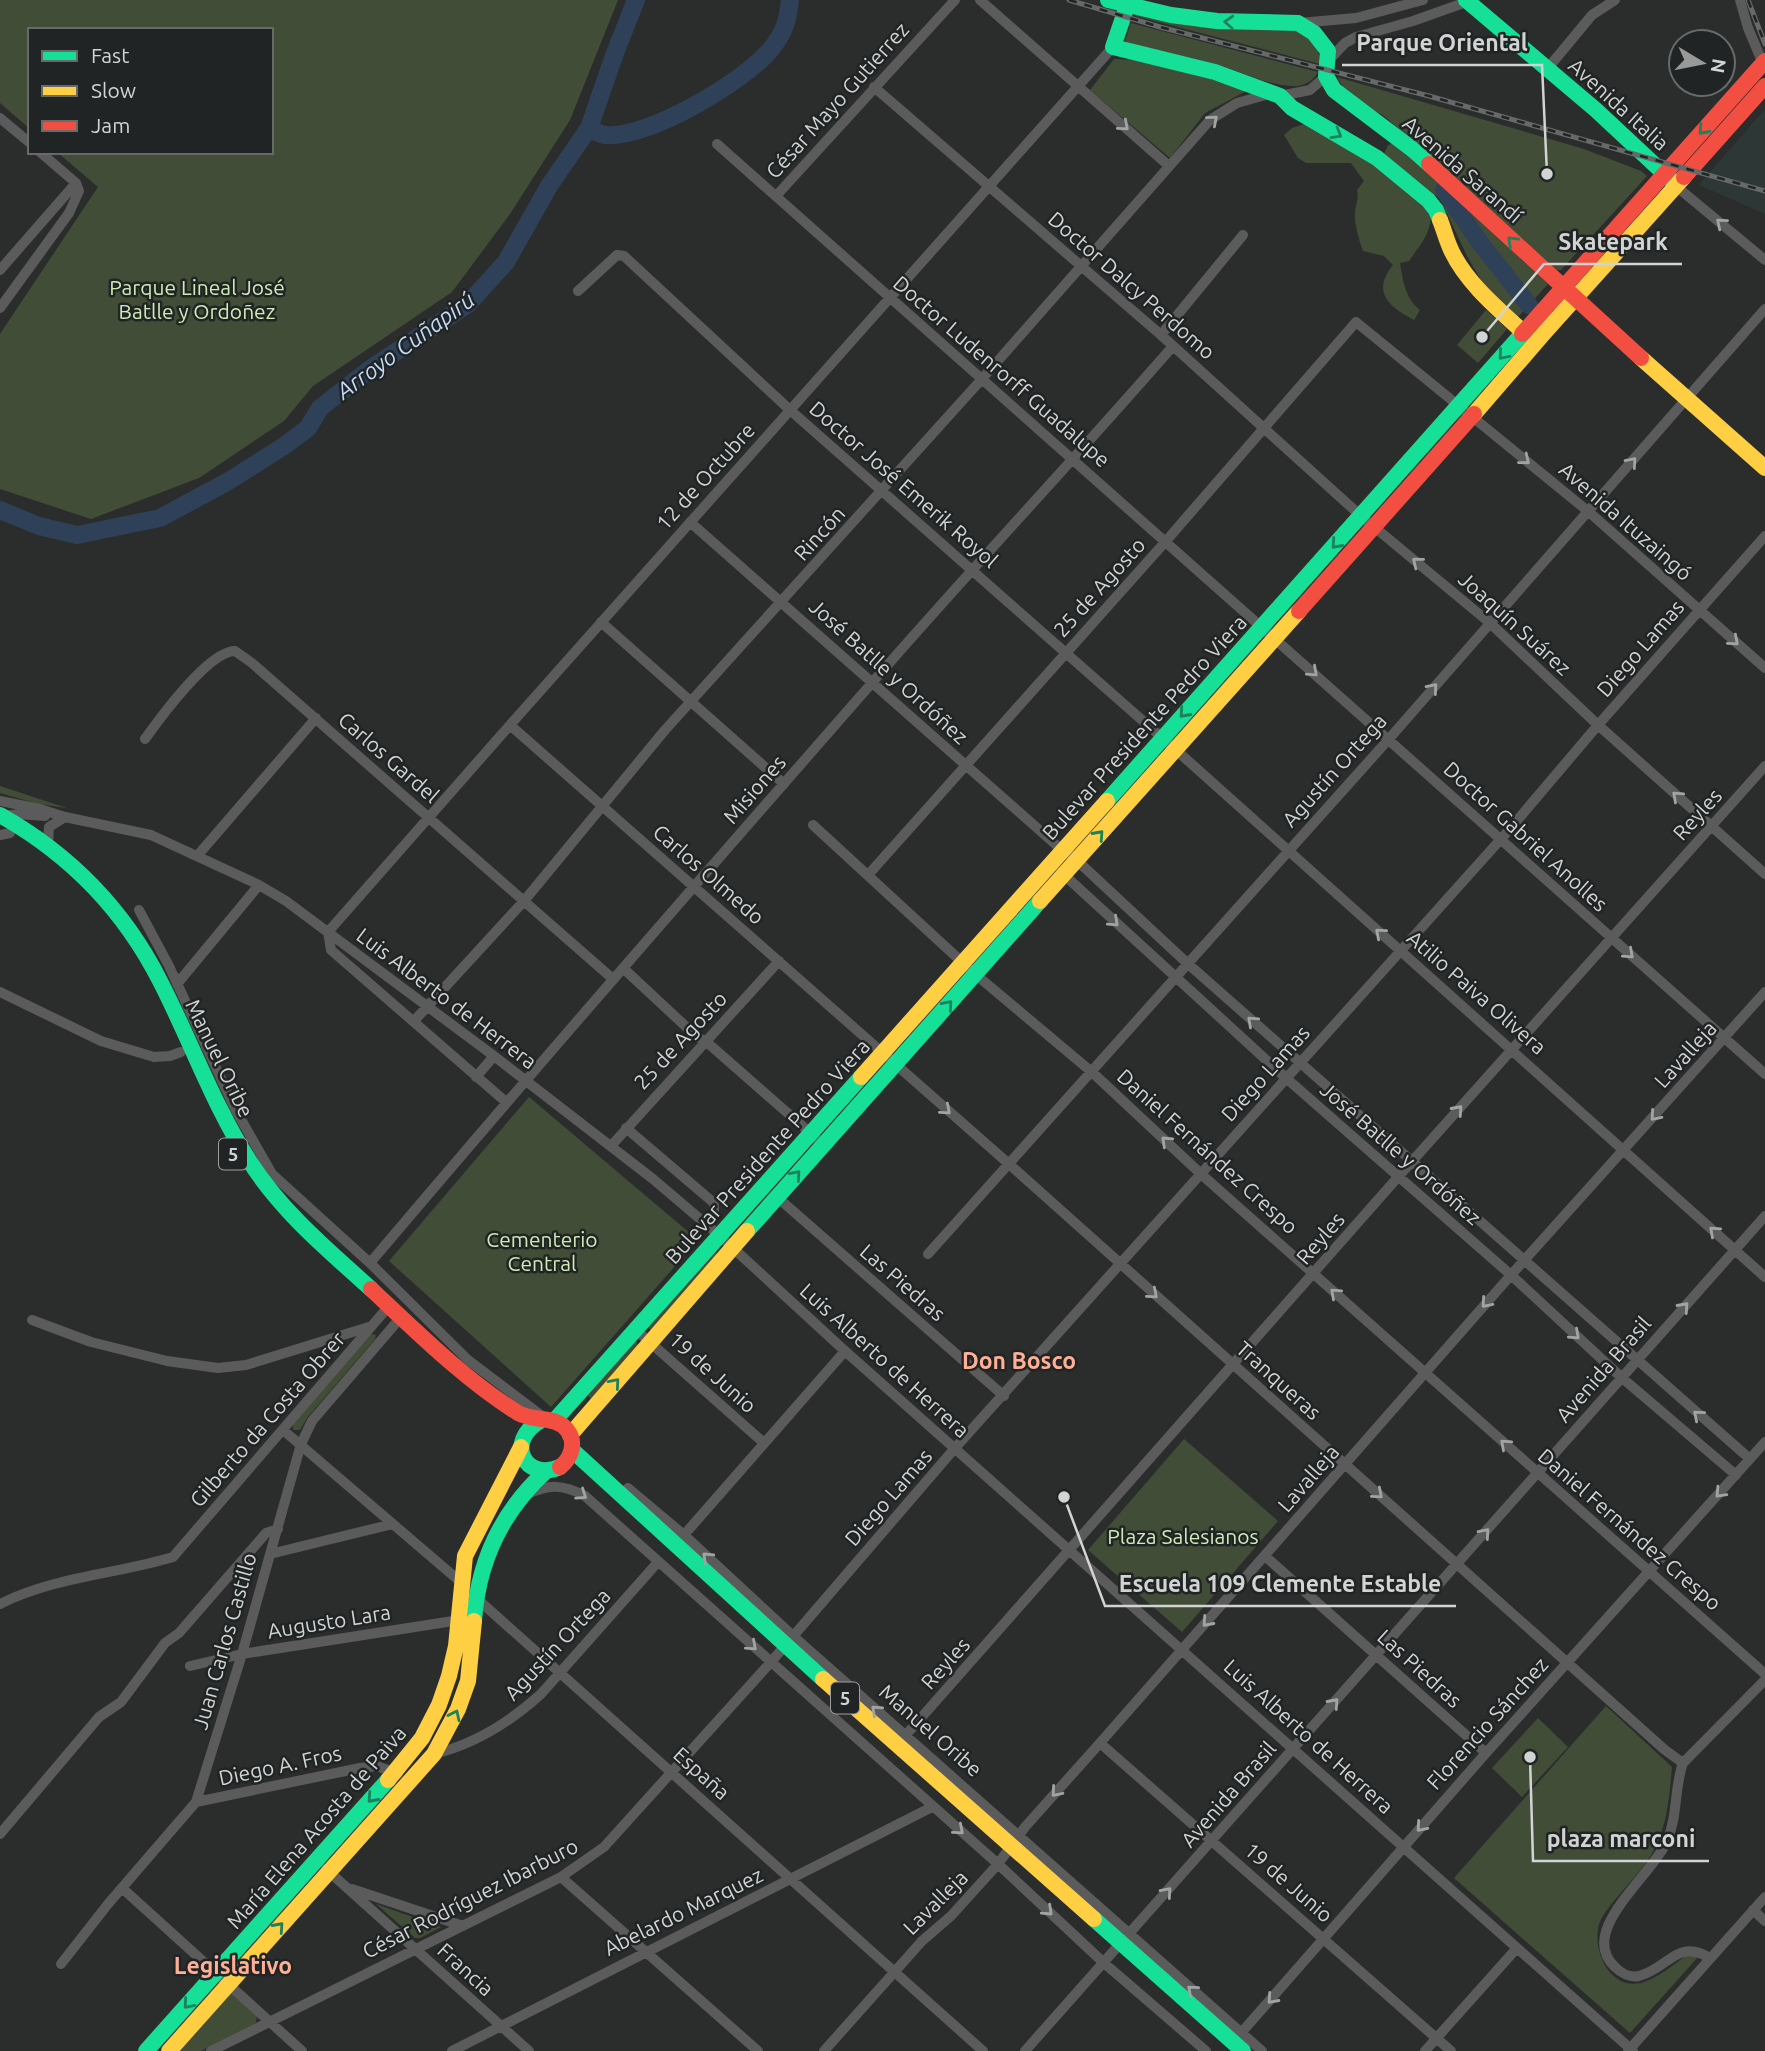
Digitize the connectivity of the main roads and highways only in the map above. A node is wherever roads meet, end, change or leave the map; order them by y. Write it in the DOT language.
graph roads {
  1 [pos="1108,0"];
  2 [pos="1469,1"];
  3 [pos="1128,3"];
  4 [pos="1764,64"];
  5 [pos="1765,86"];
  6 [pos="1397,137"];
  7 [pos="1377,158"];
  8 [pos="1664,173"];
  9 [pos="1677,187"];
  10 [pos="1568,294"];
  11 [pos="1522,331"];
  12 [pos="1765,468"];
  13 [pos="2,821"];
  14 [pos="817,1138"];
  15 [pos="387,1318"];
  16 [pos="576,1396"];
  17 [pos="590,1412"];
  18 [pos="547,1420"];
  19 [pos="571,1442"];
  20 [pos="521,1445"];
  21 [pos="552,1470"];
  22 [pos="468,1619"];
  23 [pos="782,1649"];
  24 [pos="402,1777"];
  25 [pos="1117,1949"];
  26 [pos="222,1977"];
  27 [pos="146,2051"];
  28 [pos="169,2051"];
  29 [pos="1223,2051"];
  30 [pos="1243,2051"];
  1 -- 3 [label="main road"];
  2 -- 8 [label="main road, Avenida Italia"];
  6 -- 3 [label="main road, Avenida Sarandí, one-way"];
  3 -- 7 [label="main road, one-way"];
  4 -- 8 [label="main road, Bulevar Presidente Pedro Viera, one-way"];
  5 -- 9 [label="main road, Bulevar Presidente Pedro Viera"];
  6 -- 7 [label="main road"];
  10 -- 6 [label="main road, Avenida Sarandí, one-way"];
  7 -- 11 [label="main road"];
  8 -- 9 [label="main road, Avenida Italia"];
  8 -- 10 [label="main road, Bulevar Presidente Pedro Viera"];
  9 -- 10 [label="main road, Bulevar Presidente Pedro Viera"];
  10 -- 11 [label="main road, Bulevar Presidente Pedro Viera"];
  10 -- 12 [label="main road, Avenida Sarandí"];
  14 -- 10 [label="main road, Bulevar Presidente Pedro Viera, one-way"];
  11 -- 14 [label="main road, Bulevar Presidente Pedro Viera, one-way"];
  13 -- 15 [label="main road, Manuel Oribe / 5"];
  13 -- 15 [label="main road, Manuel Oribe / 5"];
  14 -- 16 [label="main road, Bulevar Presidente Pedro Viera"];
  17 -- 14 [label="main road, Bulevar Presidente Pedro Viera, one-way"];
  15 -- 18 [label="main road, Manuel Oribe / 5"];
  15 -- 20 [label="main road, Manuel Oribe / 5"];
  16 -- 17 [label="main road"];
  16 -- 18 [label="main road, Bulevar Presidente Pedro Viera"];
  17 -- 19 [label="main road, Bulevar Presidente Pedro Viera"];
  18 -- 19 [label="main road, Manuel Oribe"];
  18 -- 20 [label="main road"];
  19 -- 21 [label="main road"];
  19 -- 23 [label="main road, Manuel Oribe / 5"];
  20 -- 21 [label="main road, Manuel Oribe"];
  20 -- 22 [label="main road, María Elena Acosta de Paiva"];
  21 -- 22 [label="main road, María Elena Acosta de Paiva"];
  21 -- 23 [label="main road, Manuel Oribe / 5"];
  22 -- 24 [label="main road, María Elena Acosta de Paiva"];
  24 -- 22 [label="main road, María Elena Acosta de Paiva, one-way"];
  23 -- 25 [label="main road, Manuel Oribe / 5"];
  24 -- 26 [label="main road, María Elena Acosta de Paiva, one-way"];
  26 -- 24 [label="main road, María Elena Acosta de Paiva, one-way"];
  25 -- 29 [label="main road, Manuel Oribe / 5"];
  25 -- 30 [label="main road, Manuel Oribe / 5"];
  26 -- 27 [label="main road, María Elena Acosta de Paiva, one-way"];
  26 -- 28 [label="main road, María Elena Acosta de Paiva"];
}
